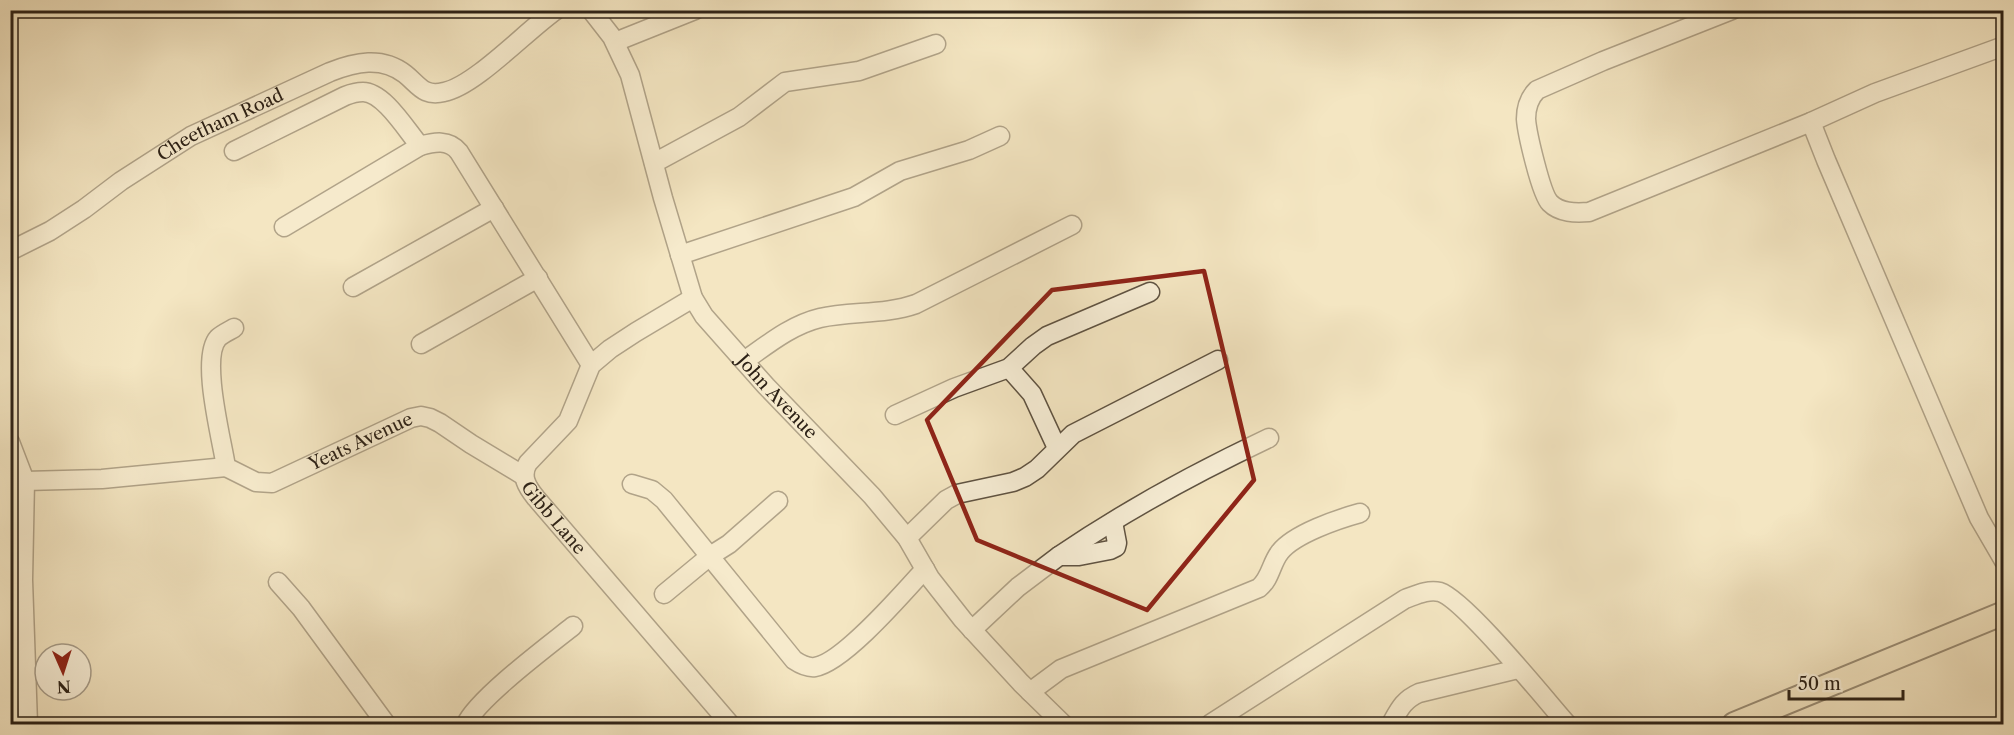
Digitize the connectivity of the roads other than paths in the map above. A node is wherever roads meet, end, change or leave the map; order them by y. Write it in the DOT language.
graph roads {
  1 [pos="556,10"];
  2 [pos="591,10"];
  3 [pos="695,10"];
  4 [pos="1732,10"];
  5 [pos="615,42"];
  6 [pos="936,44"];
  7 [pos="2004,46"];
  8 [pos="1811,122"];
  9 [pos="1000,136"];
  10 [pos="420,146"];
  11 [pos="234,151"];
  12 [pos="654,163"];
  13 [pos="494,208"];
  14 [pos="1072,225"];
  15 [pos="284,227"];
  16 [pos="10,251"];
  17 [pos="680,255"];
  18 [pos="538,278"];
  19 [pos="353,287"];
  20 [pos="1150,292"];
  21 [pos="693,298"];
  22 [pos="234,328"];
  23 [pos="421,344"];
  24 [pos="1218,360"];
  25 [pos="744,361"];
  26 [pos="591,365"];
  27 [pos="1009,368"];
  28 [pos="895,415"];
  29 [pos="1269,438"];
  30 [pos="10,442"];
  31 [pos="1057,448"];
  32 [pos="226,467"];
  33 [pos="524,476"];
  34 [pos="25,481"];
  35 [pos="632,483"];
  36 [pos="778,501"];
  37 [pos="1360,513"];
  38 [pos="907,538"];
  39 [pos="710,556"];
  40 [pos="2004,561"];
  41 [pos="925,569"];
  42 [pos="17,581"];
  43 [pos="278,582"];
  44 [pos="664,594"];
  45 [pos="2004,613"];
  46 [pos="573,626"];
  47 [pos="972,630"];
  48 [pos="1518,669"];
  49 [pos="1030,692"];
  50 [pos="28,724"];
  51 [pos="386,724"];
  52 [pos="466,724"];
  53 [pos="730,724"];
  54 [pos="1063,724"];
  55 [pos="1210,724"];
  56 [pos="1391,724"];
  57 [pos="1567,724"];
  58 [pos="1734,724"];
  1 -- 16 [label="street, Cheetham Road"];
  2 -- 5 [label="street, John Avenue"];
  3 -- 5 [label="street"];
  4 -- 8 [label="street"];
  5 -- 12 [label="street, John Avenue"];
  6 -- 12 [label="street"];
  7 -- 8 [label="street"];
  8 -- 40 [label="street"];
  9 -- 17 [label="street"];
  10 -- 11 [label="street"];
  10 -- 13 [label="street"];
  10 -- 15 [label="street"];
  12 -- 17 [label="street, John Avenue"];
  13 -- 18 [label="street"];
  13 -- 19 [label="street"];
  14 -- 25 [label="street"];
  17 -- 21 [label="street, John Avenue"];
  18 -- 23 [label="street"];
  18 -- 26 [label="street"];
  20 -- 27 [label="street"];
  21 -- 25 [label="street, John Avenue"];
  21 -- 26 [label="street"];
  22 -- 32 [label="street"];
  24 -- 31 [label="street"];
  25 -- 38 [label="street, John Avenue"];
  26 -- 33 [label="street, Gibb Lane"];
  27 -- 28 [label="street"];
  27 -- 31 [label="street"];
  29 -- 47 [label="street"];
  30 -- 34 [label="street"];
  31 -- 38 [label="street"];
  32 -- 33 [label="street, Yeats Avenue"];
  32 -- 34 [label="street"];
  33 -- 53 [label="street, Gibb Lane"];
  34 -- 42 [label="street"];
  35 -- 39 [label="street"];
  36 -- 39 [label="street"];
  37 -- 49 [label="street"];
  38 -- 41 [label="street, John Avenue"];
  39 -- 41 [label="street"];
  39 -- 44 [label="street"];
  41 -- 47 [label="street, John Avenue"];
  42 -- 50 [label="street"];
  43 -- 51 [label="street"];
  45 -- 58 [label="main road"];
  46 -- 52 [label="street"];
  47 -- 49 [label="street, John Avenue"];
  48 -- 55 [label="street"];
  48 -- 56 [label="street"];
  48 -- 57 [label="street"];
  49 -- 54 [label="street, John Avenue"];
}
